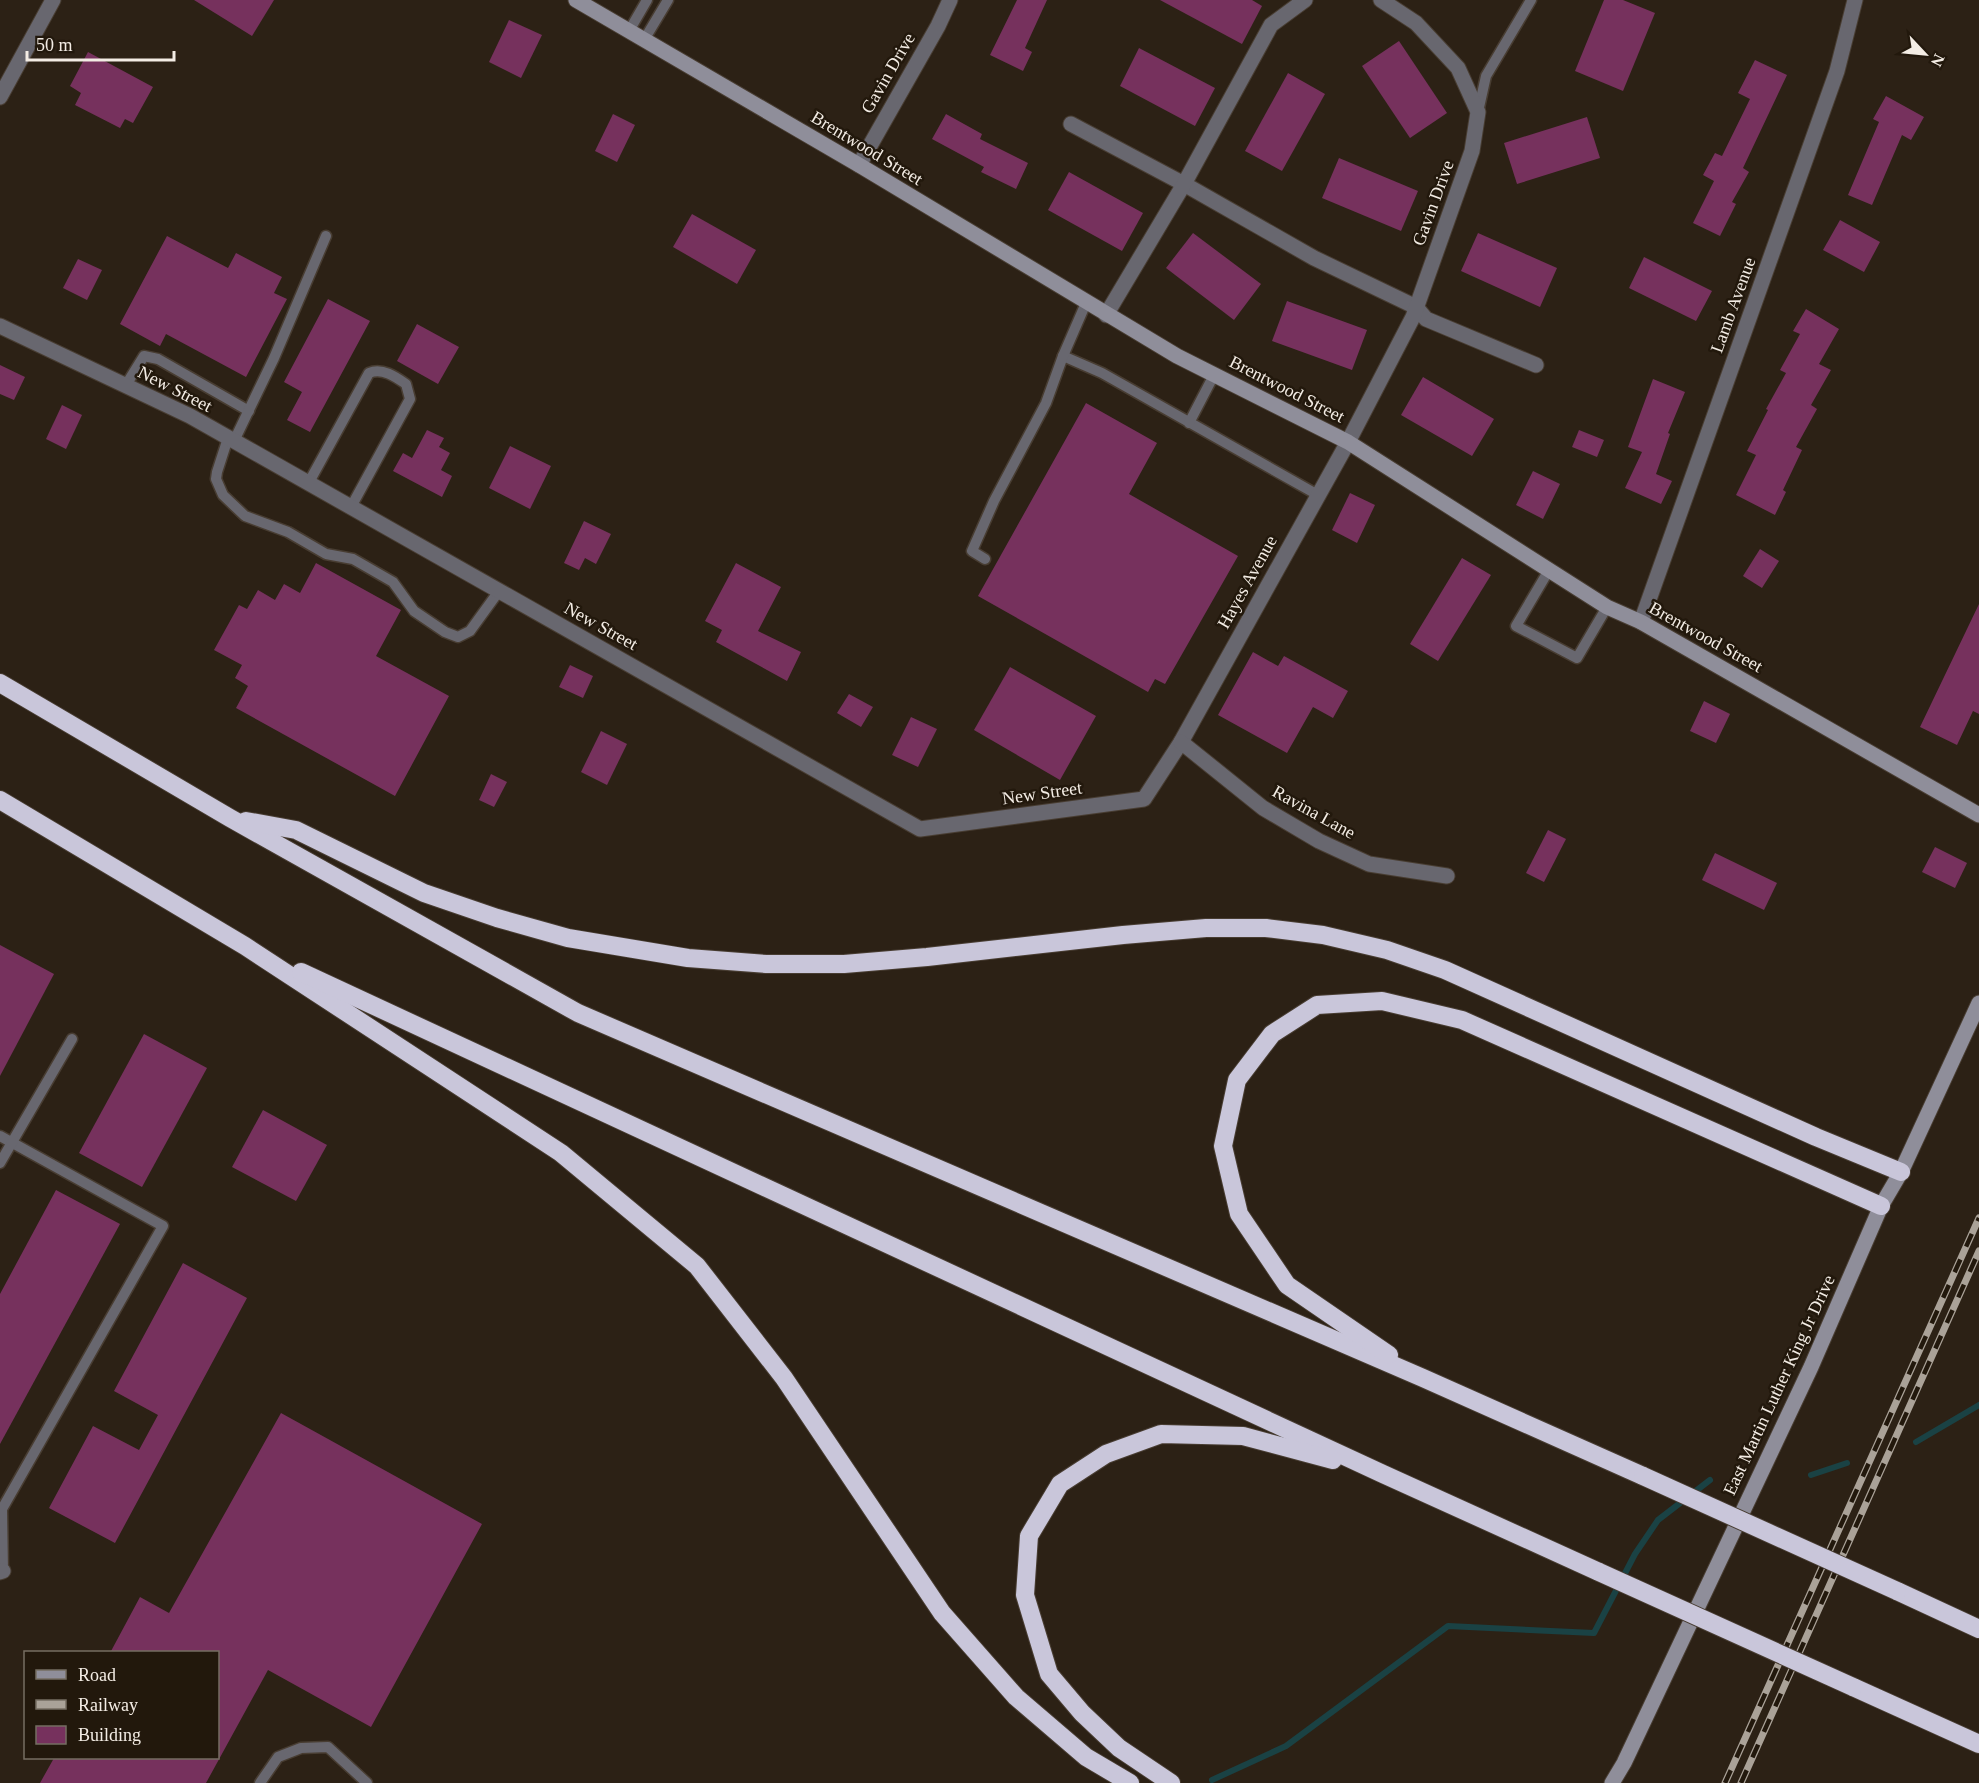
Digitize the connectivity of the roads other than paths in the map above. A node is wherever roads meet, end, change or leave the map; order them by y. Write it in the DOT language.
graph roads {
  1 [pos="53,0"];
  2 [pos="576,0"];
  3 [pos="647,0"];
  4 [pos="668,0"];
  5 [pos="950,0"];
  6 [pos="1381,0"];
  7 [pos="1531,0"];
  8 [pos="1855,0"];
  9 [pos="1296,3"];
  10 [pos="629,31"];
  11 [pos="644,40"];
  12 [pos="0,98"];
  13 [pos="1478,112"];
  14 [pos="1071,124"];
  15 [pos="859,165"];
  16 [pos="1184,184"];
  17 [pos="326,236"];
  18 [pos="1086,303"];
  19 [pos="1416,307"];
  20 [pos="1106,315"];
  21 [pos="0,326"];
  22 [pos="1063,356"];
  23 [pos="1536,364"];
  24 [pos="1214,375"];
  25 [pos="126,386"];
  26 [pos="249,411"];
  27 [pos="1189,423"];
  28 [pos="231,440"];
  29 [pos="1348,441"];
  30 [pos="309,484"];
  31 [pos="1318,495"];
  32 [pos="351,507"];
  33 [pos="985,559"];
  34 [pos="1549,570"];
  35 [pos="499,591"];
  36 [pos="1607,607"];
  37 [pos="1641,622"];
  38 [pos="0,683"];
  39 [pos="1181,742"];
  40 [pos="0,800"];
  41 [pos="1979,815"];
  42 [pos="230,818"];
  43 [pos="1447,876"];
  44 [pos="245,946"];
  45 [pos="1979,1003"];
  46 [pos="72,1039"];
  47 [pos="0,1136"];
  48 [pos="11,1142"];
  49 [pos="0,1163"];
  50 [pos="1901,1172"];
  51 [pos="1881,1206"];
  52 [pos="1423,1378"];
  53 [pos="1383,1474"];
  54 [pos="2,1571"];
  55 [pos="1979,1629"];
  56 [pos="1979,1744"];
  57 [pos="260,1783"];
  58 [pos="367,1783"];
  59 [pos="1130,1783"];
  60 [pos="1171,1783"];
  61 [pos="1612,1783"];
  1 -- 12 [label="street"];
  2 -- 10 [label="main road, Brentwood Street"];
  3 -- 10 [label="lane"];
  4 -- 11 [label="lane"];
  5 -- 15 [label="street, Gavin Drive"];
  6 -- 13 [label="street"];
  7 -- 13 [label="lane"];
  8 -- 37 [label="street, Lamb Avenue"];
  9 -- 16 [label="street"];
  10 -- 11 [label="main road, Brentwood Street"];
  11 -- 15 [label="main road, Brentwood Street"];
  13 -- 19 [label="street, Gavin Drive"];
  14 -- 16 [label="street"];
  15 -- 18 [label="main road, Brentwood Street"];
  16 -- 19 [label="street"];
  16 -- 20 [label="street"];
  17 -- 26 [label="lane"];
  18 -- 20 [label="main road, Brentwood Street"];
  18 -- 22 [label="lane"];
  19 -- 23 [label="street"];
  19 -- 29 [label="street, Gavin Drive"];
  20 -- 24 [label="main road, Brentwood Street"];
  21 -- 25 [label="street, New Street"];
  22 -- 27 [label="lane"];
  22 -- 33 [label="lane"];
  24 -- 27 [label="lane"];
  24 -- 29 [label="main road, Brentwood Street"];
  25 -- 26 [label="lane"];
  25 -- 28 [label="street, New Street"];
  26 -- 28 [label="lane"];
  27 -- 31 [label="lane"];
  28 -- 30 [label="street, New Street"];
  28 -- 35 [label="lane"];
  29 -- 31 [label="street, Hayes Avenue"];
  29 -- 34 [label="main road, Brentwood Street"];
  30 -- 32 [label="street, New Street"];
  30 -- 32 [label="lane"];
  31 -- 39 [label="street, Hayes Avenue"];
  32 -- 35 [label="street, New Street"];
  34 -- 36 [label="main road, Brentwood Street"];
  34 -- 36 [label="lane"];
  35 -- 39 [label="street, New Street"];
  36 -- 37 [label="main road, Brentwood Street"];
  37 -- 41 [label="main road, Brentwood Street"];
  38 -- 42 [label="highway"];
  39 -- 43 [label="street, Ravina Lane"];
  40 -- 44 [label="highway"];
  42 -- 50 [label="highway"];
  42 -- 52 [label="highway"];
  44 -- 53 [label="highway"];
  44 -- 59 [label="highway"];
  45 -- 50 [label="main road, East Martin Luther King Jr Drive"];
  46 -- 48 [label="lane"];
  47 -- 48 [label="lane"];
  48 -- 49 [label="lane"];
  48 -- 54 [label="lane"];
  50 -- 51 [label="main road, East Martin Luther King Jr Drive"];
  51 -- 52 [label="highway"];
  51 -- 61 [label="main road, East Martin Luther King Jr Drive"];
  52 -- 55 [label="highway, bridge"];
  53 -- 56 [label="highway, bridge"];
  53 -- 60 [label="highway"];
  57 -- 58 [label="lane"];
}
